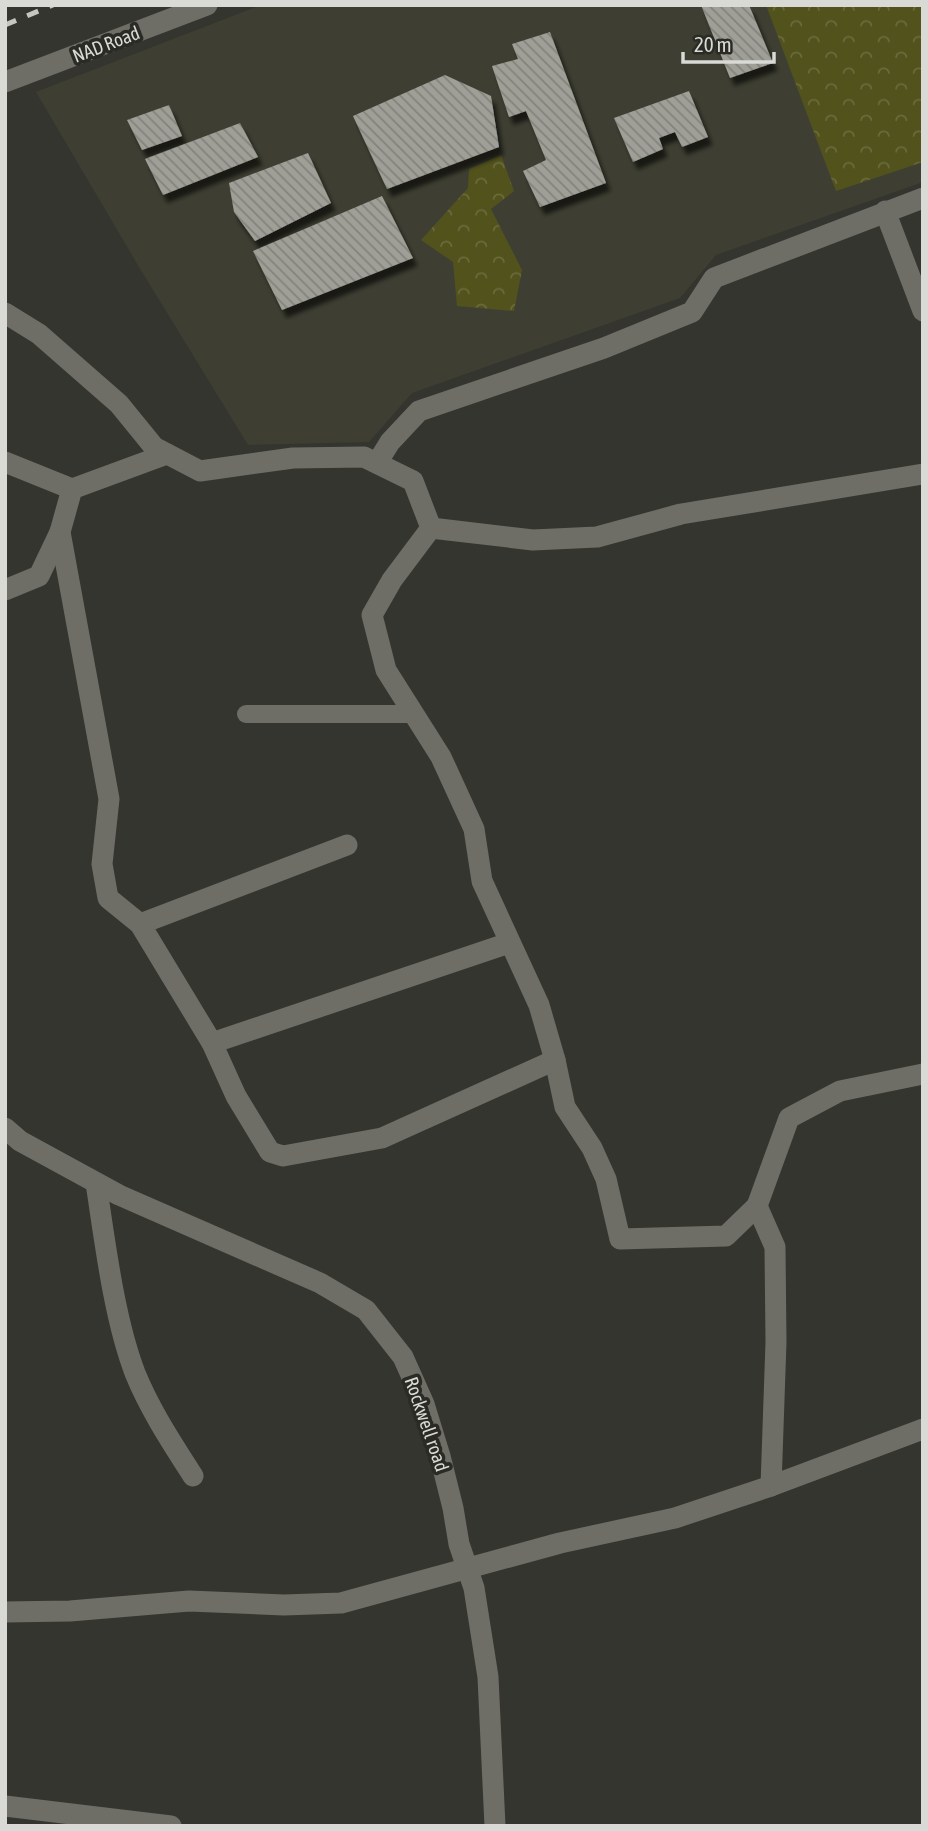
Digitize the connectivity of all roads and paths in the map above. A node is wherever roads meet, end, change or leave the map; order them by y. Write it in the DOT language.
graph roads {
  1 [pos="207,5"];
  2 [pos="5,82"];
  3 [pos="923,198"];
  4 [pos="885,211"];
  5 [pos="923,310"];
  6 [pos="5,313"];
  7 [pos="167,454"];
  8 [pos="5,462"];
  9 [pos="377,463"];
  10 [pos="923,474"];
  11 [pos="72,489"];
  12 [pos="431,528"];
  13 [pos="60,532"];
  14 [pos="5,590"];
  15 [pos="246,714"];
  16 [pos="412,714"];
  17 [pos="347,845"];
  18 [pos="139,924"];
  19 [pos="509,943"];
  20 [pos="212,1043"];
  21 [pos="555,1060"];
  22 [pos="923,1074"];
  23 [pos="10,1139"];
  24 [pos="96,1183"];
  25 [pos="757,1206"];
  26 [pos="923,1429"];
  27 [pos="193,1476"];
  28 [pos="771,1486"];
  29 [pos="468,1570"];
  30 [pos="5,1612"];
  31 [pos="5,1806"];
  32 [pos="171,1826"];
  33 [pos="495,1826"];
  1 -- 2 [label="street, NAD Road"];
  3 -- 4 [label="street"];
  4 -- 5 [label="street"];
  4 -- 9 [label="street"];
  6 -- 7 [label="street"];
  7 -- 9 [label="street"];
  7 -- 11 [label="street"];
  8 -- 11 [label="street"];
  9 -- 12 [label="street"];
  10 -- 12 [label="street"];
  11 -- 13 [label="street"];
  12 -- 16 [label="street"];
  13 -- 14 [label="street"];
  13 -- 18 [label="street"];
  15 -- 16 [label="lane"];
  16 -- 19 [label="street"];
  17 -- 18 [label="street"];
  18 -- 20 [label="street"];
  19 -- 20 [label="street"];
  19 -- 21 [label="street"];
  20 -- 21 [label="street"];
  21 -- 25 [label="street"];
  22 -- 25 [label="street"];
  23 -- 24 [label="street, Rockwell road"];
  24 -- 27 [label="street"];
  24 -- 29 [label="street, Rockwell road"];
  25 -- 28 [label="street"];
  26 -- 28 [label="street"];
  28 -- 29 [label="street"];
  29 -- 30 [label="street"];
  29 -- 33 [label="street, Rockwell road"];
  31 -- 32 [label="street"];
}
